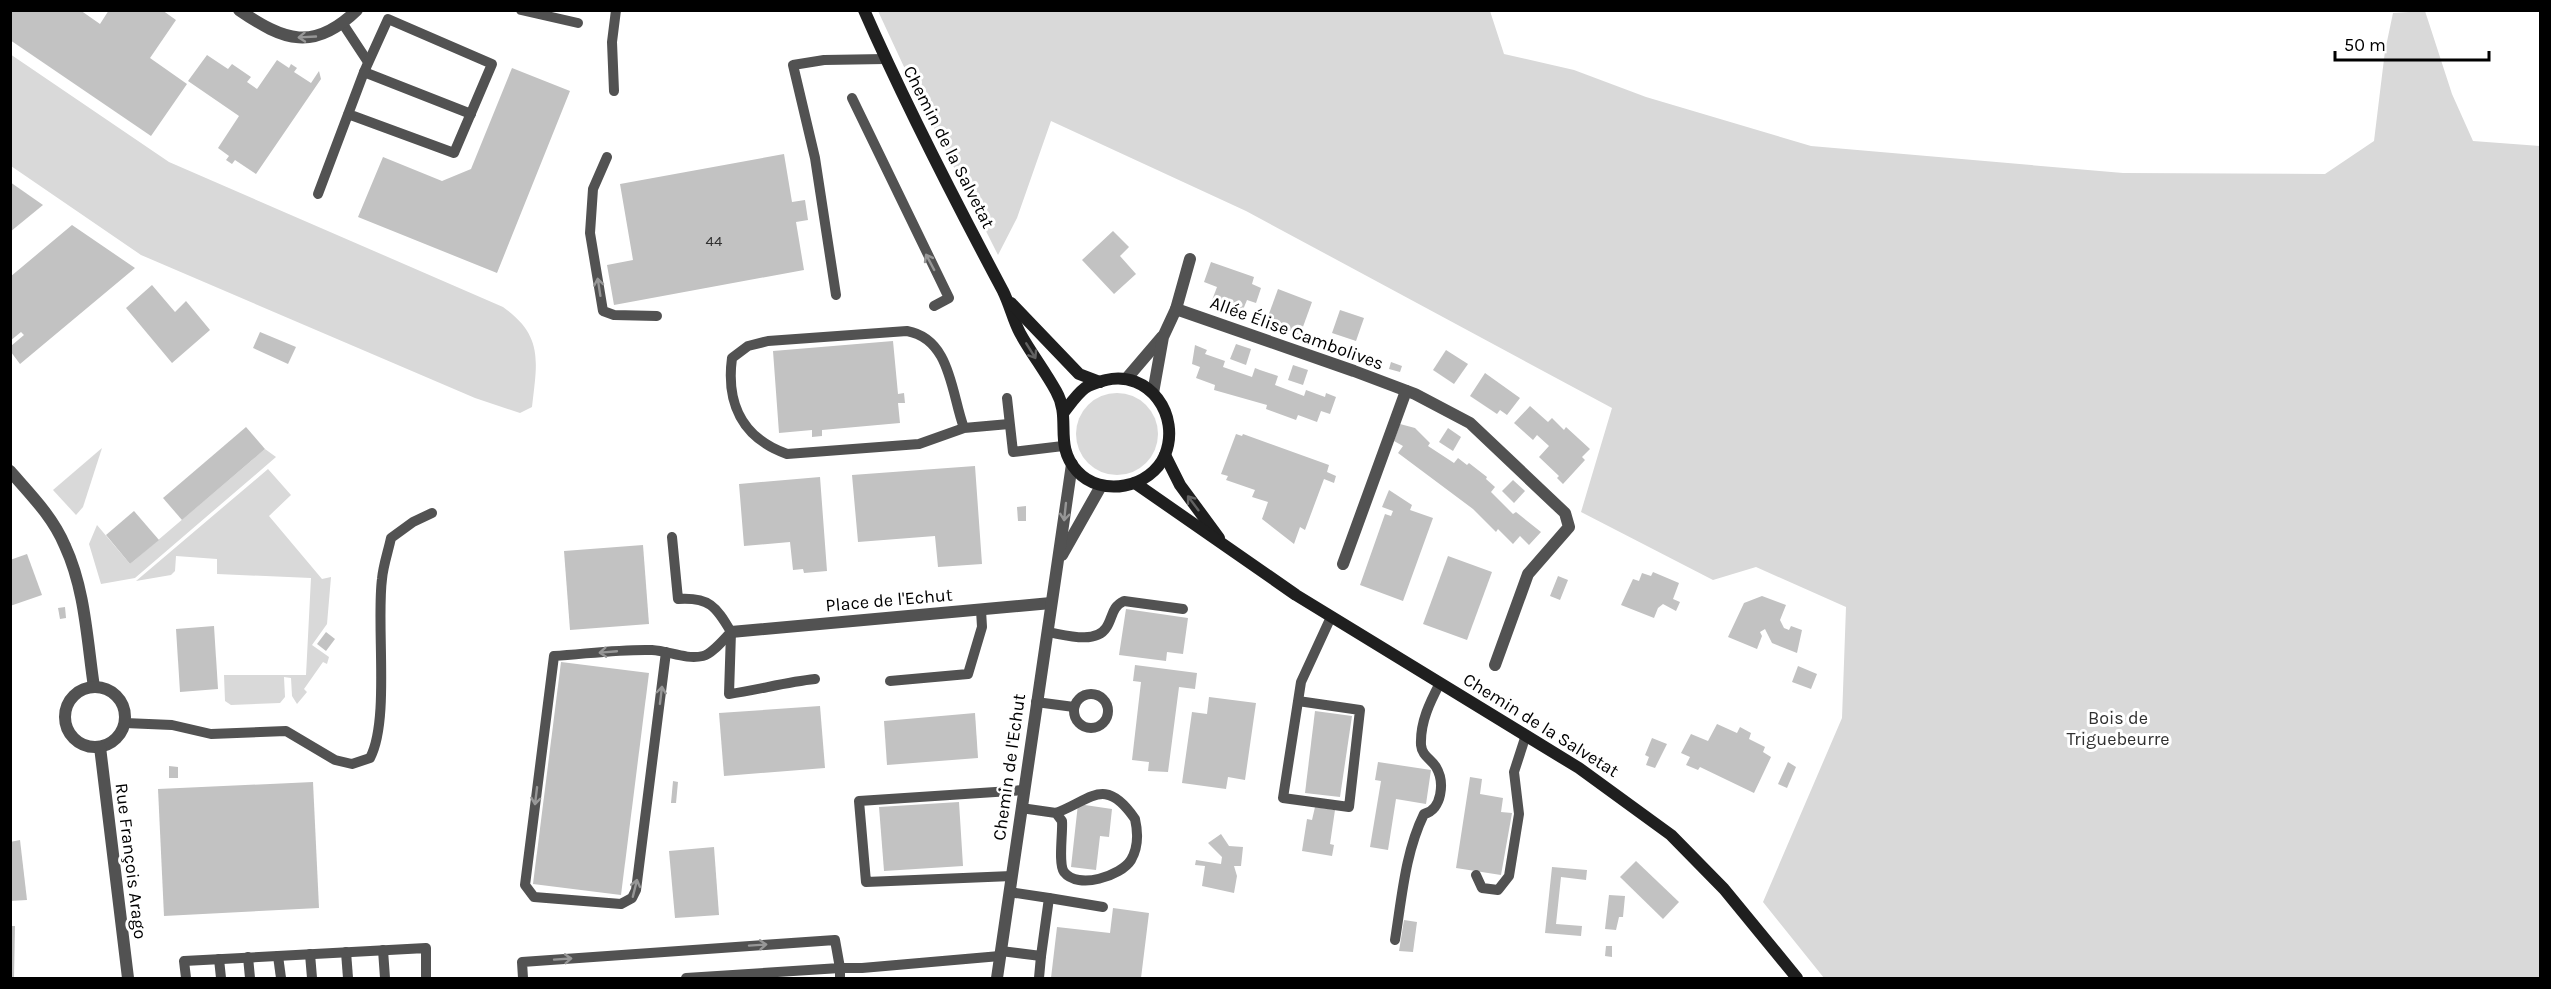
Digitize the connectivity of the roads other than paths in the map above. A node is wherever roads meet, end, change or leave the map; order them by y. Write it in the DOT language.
graph roads {
  1 [pos="238,10"];
  2 [pos="357,10"];
  3 [pos="521,10"];
  4 [pos="616,10"];
  5 [pos="864,10"];
  6 [pos="578,23"];
  7 [pos="343,24"];
  8 [pos="885,59"];
  9 [pos="366,67"];
  10 [pos="614,91"];
  11 [pos="852,98"];
  12 [pos="348,114"];
  13 [pos="471,114"];
  14 [pos="607,158"];
  15 [pos="318,194"];
  16 [pos="1190,259"];
  17 [pos="836,294"];
  18 [pos="1006,298"];
  19 [pos="934,306"];
  20 [pos="1176,309"];
  21 [pos="657,316"];
  22 [pos="1163,337"];
  23 [pos="1127,378"];
  24 [pos="1100,382"];
  25 [pos="1406,391"];
  26 [pos="1153,393"];
  27 [pos="1007,398"];
  28 [pos="1064,412"];
  29 [pos="1010,424"];
  30 [pos="964,428"];
  31 [pos="1063,446"];
  32 [pos="1165,455"];
  33 [pos="1071,464"];
  34 [pos="10,471"];
  35 [pos="1135,483"];
  36 [pos="1101,486"];
  37 [pos="432,513"];
  38 [pos="672,537"];
  39 [pos="1227,548"];
  40 [pos="1059,561"];
  41 [pos="1343,564"];
  42 [pos="1051,603"];
  43 [pos="1183,609"];
  44 [pos="981,610"];
  45 [pos="1331,617"];
  46 [pos="731,632"];
  47 [pos="1047,632"];
  48 [pos="666,652"];
  49 [pos="1495,665"];
  50 [pos="815,680"];
  51 [pos="890,681"];
  52 [pos="1440,683"];
  53 [pos="94,687"];
  54 [pos="1298,701"];
  55 [pos="1036,702"];
  56 [pos="1074,707"];
  57 [pos="125,723"];
  58 [pos="1526,735"];
  59 [pos="100,747"];
  60 [pos="1024,790"];
  61 [pos="1021,808"];
  62 [pos="1056,813"];
  63 [pos="1476,875"];
  64 [pos="1012,876"];
  65 [pos="1009,892"];
  66 [pos="1049,898"];
  67 [pos="1103,907"];
  68 [pos="1395,940"];
  69 [pos="382,950"];
  70 [pos="346,952"];
  71 [pos="310,954"];
  72 [pos="1000,954"];
  73 [pos="278,956"];
  74 [pos="1041,956"];
  75 [pos="248,957"];
  76 [pos="219,959"];
  77 [pos="840,973"];
  78 [pos="128,978"];
  79 [pos="186,978"];
  80 [pos="221,978"];
  81 [pos="250,978"];
  82 [pos="281,978"];
  83 [pos="312,978"];
  84 [pos="348,978"];
  85 [pos="385,978"];
  86 [pos="426,978"];
  87 [pos="523,978"];
  88 [pos="686,978"];
  89 [pos="997,978"];
  90 [pos="1039,978"];
  91 [pos="1797,978"];
  7 -- 1 [label="street, one-way"];
  2 -- 7 [label="street"];
  3 -- 6 [label="lane"];
  4 -- 10 [label="lane"];
  5 -- 8 [label="main road, Chemin de la Salvetat"];
  7 -- 9 [label="lane"];
  8 -- 17 [label="lane"];
  8 -- 18 [label="main road, Chemin de la Salvetat"];
  9 -- 12 [label="lane"];
  9 -- 13 [label="lane"];
  9 -- 13 [label="lane"];
  19 -- 11 [label="lane, one-way"];
  12 -- 13 [label="lane"];
  12 -- 15 [label="lane"];
  21 -- 14 [label="lane, one-way"];
  16 -- 20 [label="street"];
  18 -- 24 [label="main road, Chemin de la Salvetat"];
  18 -- 28 [label="main road, Chemin de la Salvetat, one-way"];
  20 -- 22 [label="street"];
  20 -- 25 [label="street, Allée Élise Cambolives"];
  22 -- 23 [label="street"];
  22 -- 26 [label="street"];
  23 -- 24 [label="main road"];
  23 -- 26 [label="main road"];
  24 -- 28 [label="main road"];
  25 -- 41 [label="street"];
  25 -- 49 [label="street, Allée Élise Cambolives"];
  26 -- 32 [label="main road"];
  27 -- 29 [label="lane"];
  28 -- 31 [label="main road, Chemin de la Salvetat"];
  29 -- 30 [label="lane"];
  29 -- 31 [label="lane"];
  30 -- 30 [label="lane"];
  31 -- 33 [label="main road, Chemin de la Salvetat"];
  32 -- 35 [label="main road"];
  39 -- 32 [label="main road, Chemin de la Salvetat, one-way"];
  33 -- 36 [label="main road, Chemin de la Salvetat"];
  33 -- 40 [label="street, Chemin de l'Echut, one-way"];
  34 -- 53 [label="street"];
  35 -- 36 [label="main road"];
  35 -- 39 [label="main road, Chemin de la Salvetat"];
  36 -- 40 [label="street, Chemin de l'Echut"];
  37 -- 57 [label="lane"];
  38 -- 46 [label="lane"];
  39 -- 45 [label="main road, Chemin de la Salvetat"];
  40 -- 42 [label="street, Chemin de l'Echut"];
  42 -- 44 [label="street, Place de l'Echut"];
  42 -- 47 [label="street, Chemin de l'Echut"];
  43 -- 47 [label="lane"];
  44 -- 46 [label="street, Place de l'Echut"];
  44 -- 51 [label="lane"];
  45 -- 52 [label="main road, Chemin de la Salvetat"];
  45 -- 54 [label="lane"];
  46 -- 48 [label="lane"];
  46 -- 50 [label="lane"];
  47 -- 55 [label="street, Chemin de l'Echut"];
  48 -- 48 [label="lane, one-way"];
  52 -- 58 [label="main road, Chemin de la Salvetat"];
  52 -- 68 [label="lane"];
  53 -- 57 [label="street"];
  53 -- 59 [label="street"];
  54 -- 54 [label="lane"];
  55 -- 56 [label="lane"];
  55 -- 60 [label="street, Chemin de l'Echut"];
  57 -- 59 [label="street"];
  58 -- 63 [label="lane"];
  58 -- 91 [label="main road, Chemin de la Salvetat"];
  59 -- 78 [label="street, Rue François Arago"];
  60 -- 61 [label="street, Chemin de l'Echut"];
  60 -- 64 [label="lane"];
  61 -- 62 [label="lane"];
  61 -- 64 [label="street, Chemin de l'Echut"];
  62 -- 62 [label="lane"];
  64 -- 65 [label="street, Chemin de l'Echut"];
  65 -- 66 [label="lane"];
  65 -- 72 [label="street, Chemin de l'Echut"];
  66 -- 67 [label="lane"];
  66 -- 74 [label="lane"];
  69 -- 70 [label="lane"];
  69 -- 85 [label="lane"];
  69 -- 86 [label="lane"];
  70 -- 71 [label="lane"];
  70 -- 84 [label="lane"];
  71 -- 73 [label="lane"];
  71 -- 83 [label="lane"];
  72 -- 74 [label="lane"];
  72 -- 77 [label="lane"];
  72 -- 89 [label="street, Chemin de l'Echut"];
  73 -- 75 [label="lane"];
  73 -- 82 [label="lane"];
  74 -- 90 [label="lane"];
  75 -- 76 [label="lane"];
  75 -- 81 [label="lane"];
  76 -- 79 [label="lane"];
  76 -- 80 [label="lane"];
  87 -- 77 [label="lane, one-way"];
  77 -- 88 [label="lane"];
}
